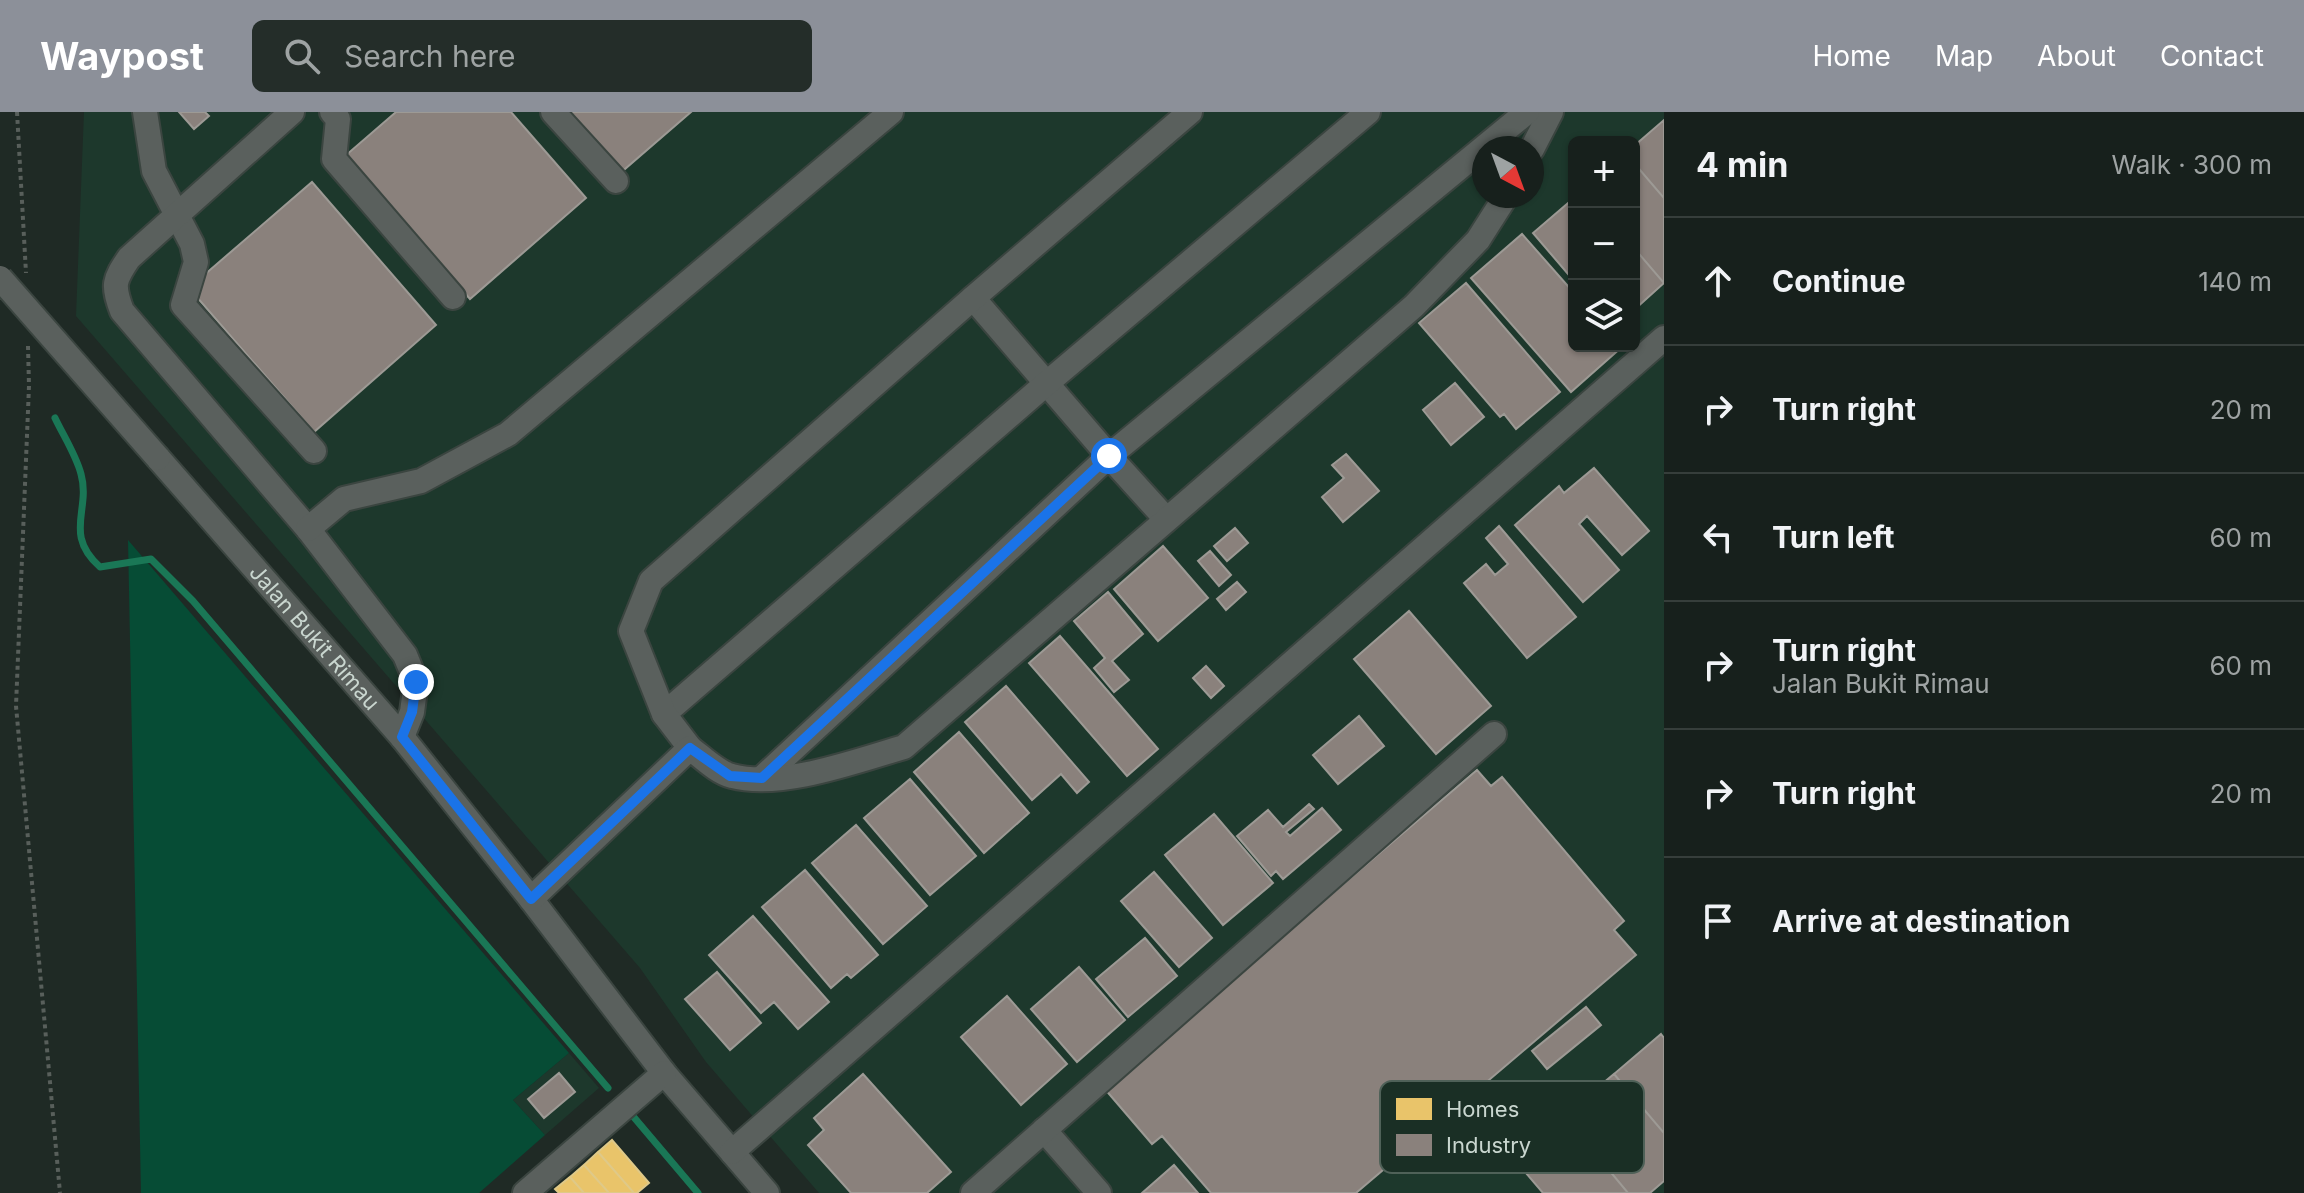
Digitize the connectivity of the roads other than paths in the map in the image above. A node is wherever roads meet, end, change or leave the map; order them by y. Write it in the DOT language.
graph roads {
  1 [pos="145,112"];
  2 [pos="292,112"];
  3 [pos="332,112"];
  4 [pos="553,112"];
  5 [pos="891,112"];
  6 [pos="1190,112"];
  7 [pos="1368,112"];
  8 [pos="1527,112"];
  9 [pos="1551,112"];
  10 [pos="1539,136"];
  11 [pos="616,181"];
  12 [pos="1498,208"];
  13 [pos="176,216"];
  14 [pos="0,278"];
  15 [pos="453,297"];
  16 [pos="973,298"];
  17 [pos="1664,338"];
  18 [pos="1047,383"];
  19 [pos="314,451"];
  20 [pos="1109,456"];
  21 [pos="1166,519"];
  22 [pos="308,529"];
  23 [pos="664,714"];
  24 [pos="1494,734"];
  25 [pos="402,737"];
  26 [pos="690,748"];
  27 [pos="762,778"];
  28 [pos="531,899"];
  29 [pos="664,1073"];
  30 [pos="1044,1130"];
  31 [pos="732,1152"];
  32 [pos="525,1193"];
  33 [pos="767,1193"];
  34 [pos="973,1193"];
  35 [pos="1099,1193"];
  1 -- 13 [label="street"];
  2 -- 13 [label="street"];
  3 -- 15 [label="street"];
  4 -- 11 [label="street"];
  5 -- 22 [label="street"];
  6 -- 16 [label="street"];
  7 -- 18 [label="street"];
  8 -- 20 [label="street"];
  9 -- 10 [label="street"];
  12 -- 21 [label="street"];
  13 -- 19 [label="street"];
  13 -- 22 [label="street"];
  14 -- 25 [label="street, Jalan Bukit Rimau, bridge"];
  16 -- 18 [label="street"];
  16 -- 23 [label="street"];
  17 -- 31 [label="street"];
  18 -- 20 [label="street"];
  18 -- 23 [label="street"];
  20 -- 21 [label="street"];
  20 -- 27 [label="street"];
  21 -- 27 [label="street"];
  22 -- 25 [label="street"];
  23 -- 26 [label="street"];
  24 -- 30 [label="street"];
  25 -- 28 [label="street, Jalan Bukit Rimau"];
  26 -- 27 [label="street"];
  26 -- 28 [label="street"];
  28 -- 29 [label="street, Jalan Bukit Rimau"];
  29 -- 31 [label="street, Jalan Bukit Rimau"];
  29 -- 32 [label="street"];
  30 -- 34 [label="street"];
  30 -- 35 [label="street"];
  31 -- 33 [label="street, Jalan Bukit Rimau"];
}
